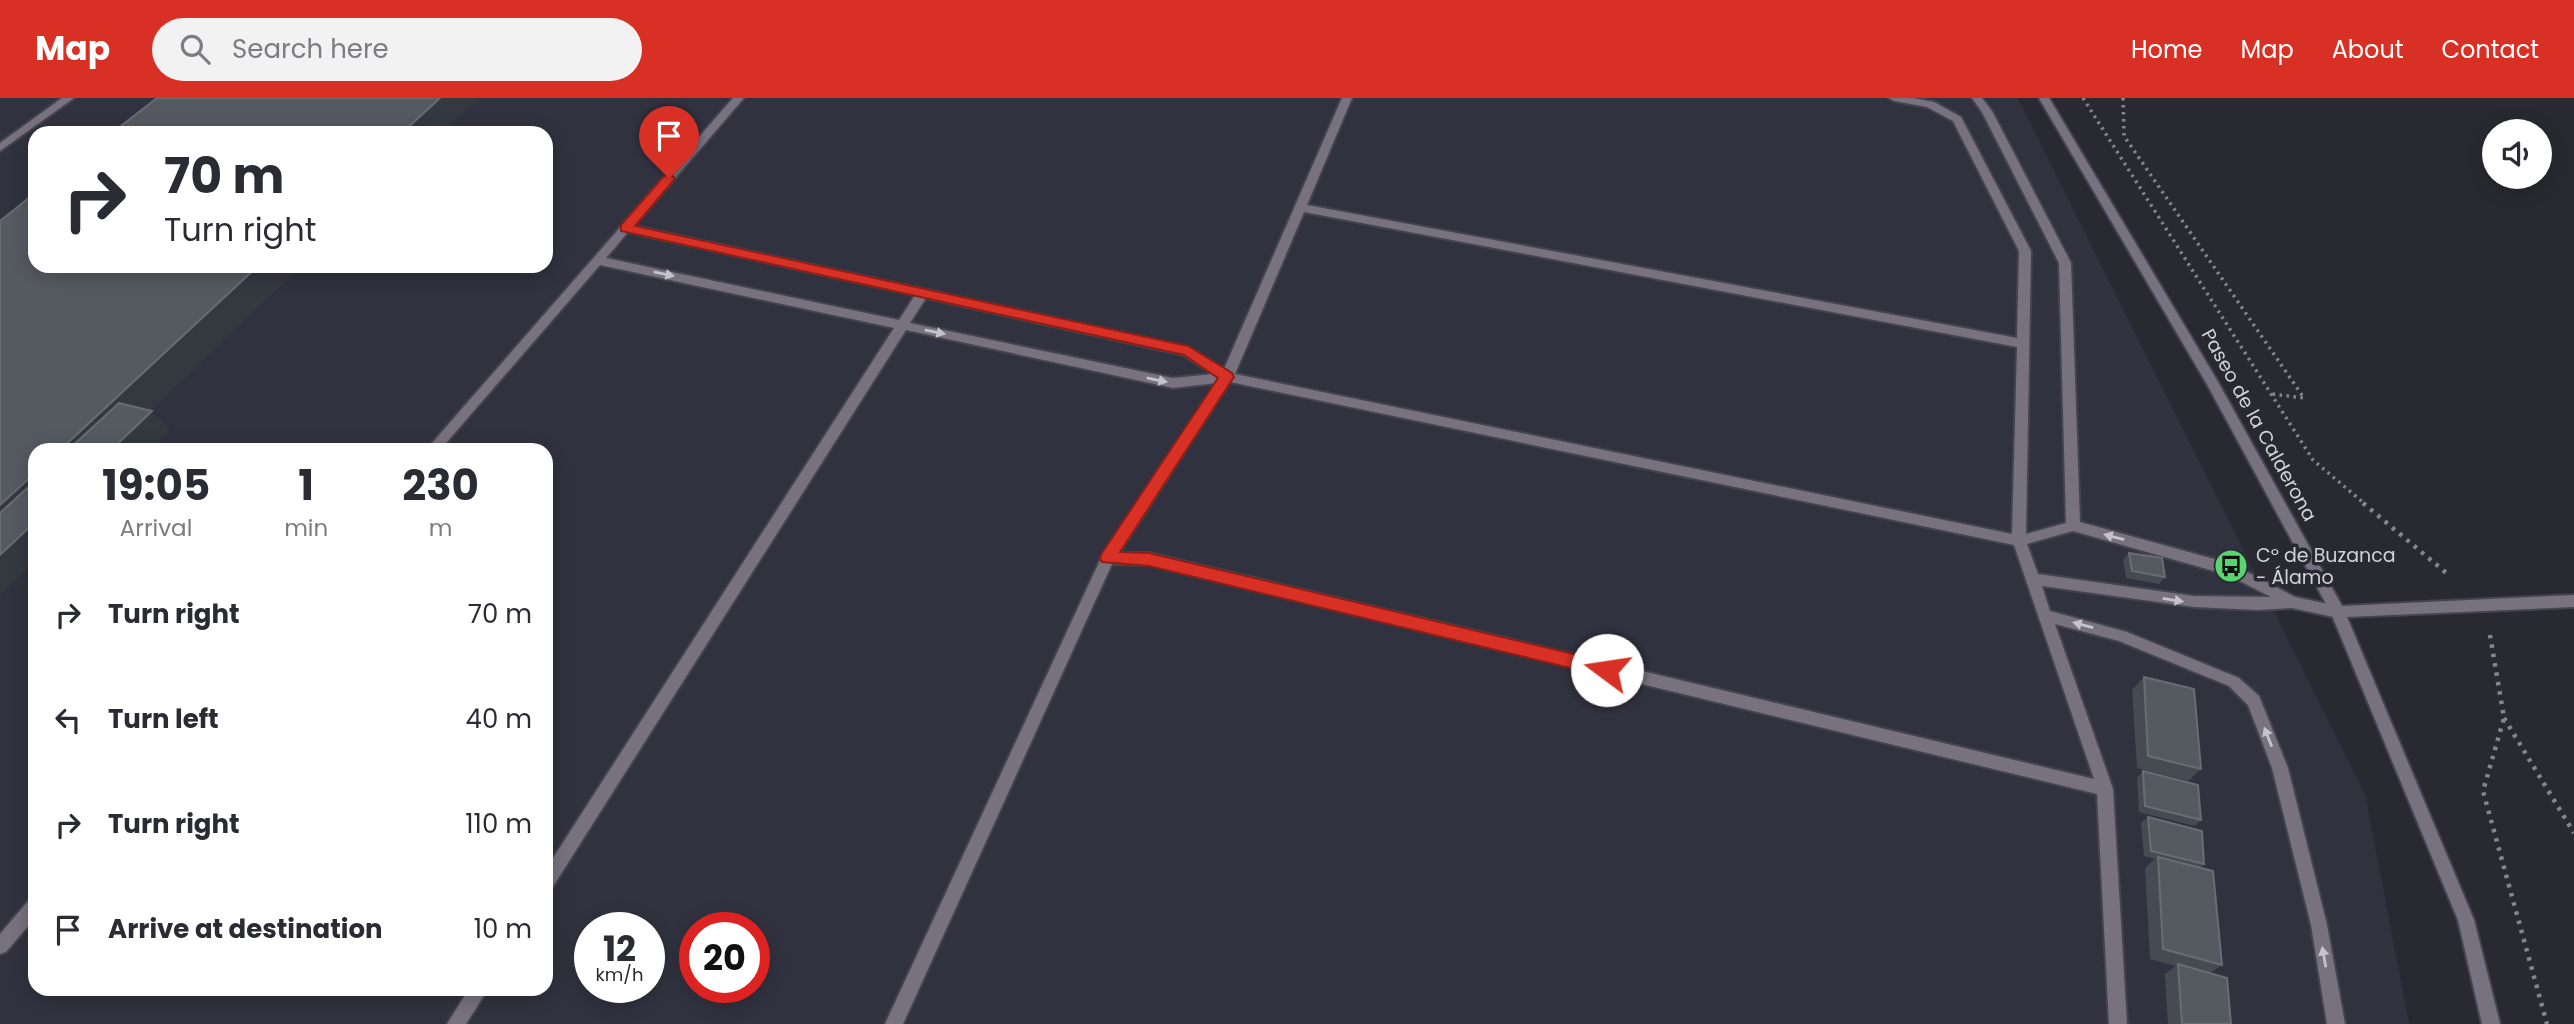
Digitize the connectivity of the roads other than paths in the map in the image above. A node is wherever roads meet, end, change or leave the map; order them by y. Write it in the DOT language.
graph roads {
  1 [pos="69,98"];
  2 [pos="739,98"];
  3 [pos="1347,98"];
  4 [pos="1894,98"];
  5 [pos="1977,98"];
  6 [pos="2044,98"];
  7 [pos="30,126"];
  8 [pos="28,128"];
  9 [pos="0,148"];
  10 [pos="1300,207"];
  11 [pos="626,228"];
  12 [pos="597,260"];
  13 [pos="923,293"];
  14 [pos="902,325"];
  15 [pos="2024,344"];
  16 [pos="1227,377"];
  17 [pos="438,443"];
  18 [pos="2073,526"];
  19 [pos="2019,541"];
  20 [pos="1108,558"];
  21 [pos="2032,579"];
  22 [pos="2574,601"];
  23 [pos="2292,602"];
  24 [pos="2338,612"];
  25 [pos="2045,615"];
  26 [pos="2105,789"];
  27 [pos="553,872"];
  28 [pos="28,914"];
  29 [pos="0,946"];
  30 [pos="474,996"];
  31 [pos="456,1024"];
  32 [pos="894,1024"];
  33 [pos="2118,1024"];
  34 [pos="2336,1024"];
  35 [pos="2491,1024"];
  1 -- 7 [label="street"];
  2 -- 11 [label="street"];
  3 -- 10 [label="street"];
  4 -- 15 [label="street"];
  5 -- 18 [label="street"];
  6 -- 24 [label="street, Paseo de la Calderona"];
  8 -- 9 [label="street"];
  10 -- 15 [label="street"];
  10 -- 16 [label="street"];
  11 -- 12 [label="street"];
  11 -- 13 [label="street"];
  12 -- 14 [label="street, one-way"];
  12 -- 17 [label="street"];
  13 -- 14 [label="street"];
  13 -- 16 [label="street"];
  14 -- 16 [label="street, one-way"];
  14 -- 27 [label="street"];
  15 -- 19 [label="street"];
  16 -- 19 [label="street"];
  16 -- 20 [label="street"];
  18 -- 19 [label="street"];
  23 -- 18 [label="street, one-way"];
  19 -- 21 [label="street"];
  20 -- 26 [label="street"];
  20 -- 32 [label="street"];
  21 -- 23 [label="street, one-way"];
  21 -- 25 [label="street"];
  22 -- 24 [label="street"];
  23 -- 24 [label="street"];
  24 -- 35 [label="street, Paseo de la Calderona"];
  25 -- 26 [label="street"];
  34 -- 25 [label="street, one-way"];
  26 -- 33 [label="street"];
  28 -- 29 [label="street"];
  30 -- 31 [label="street"];
}
